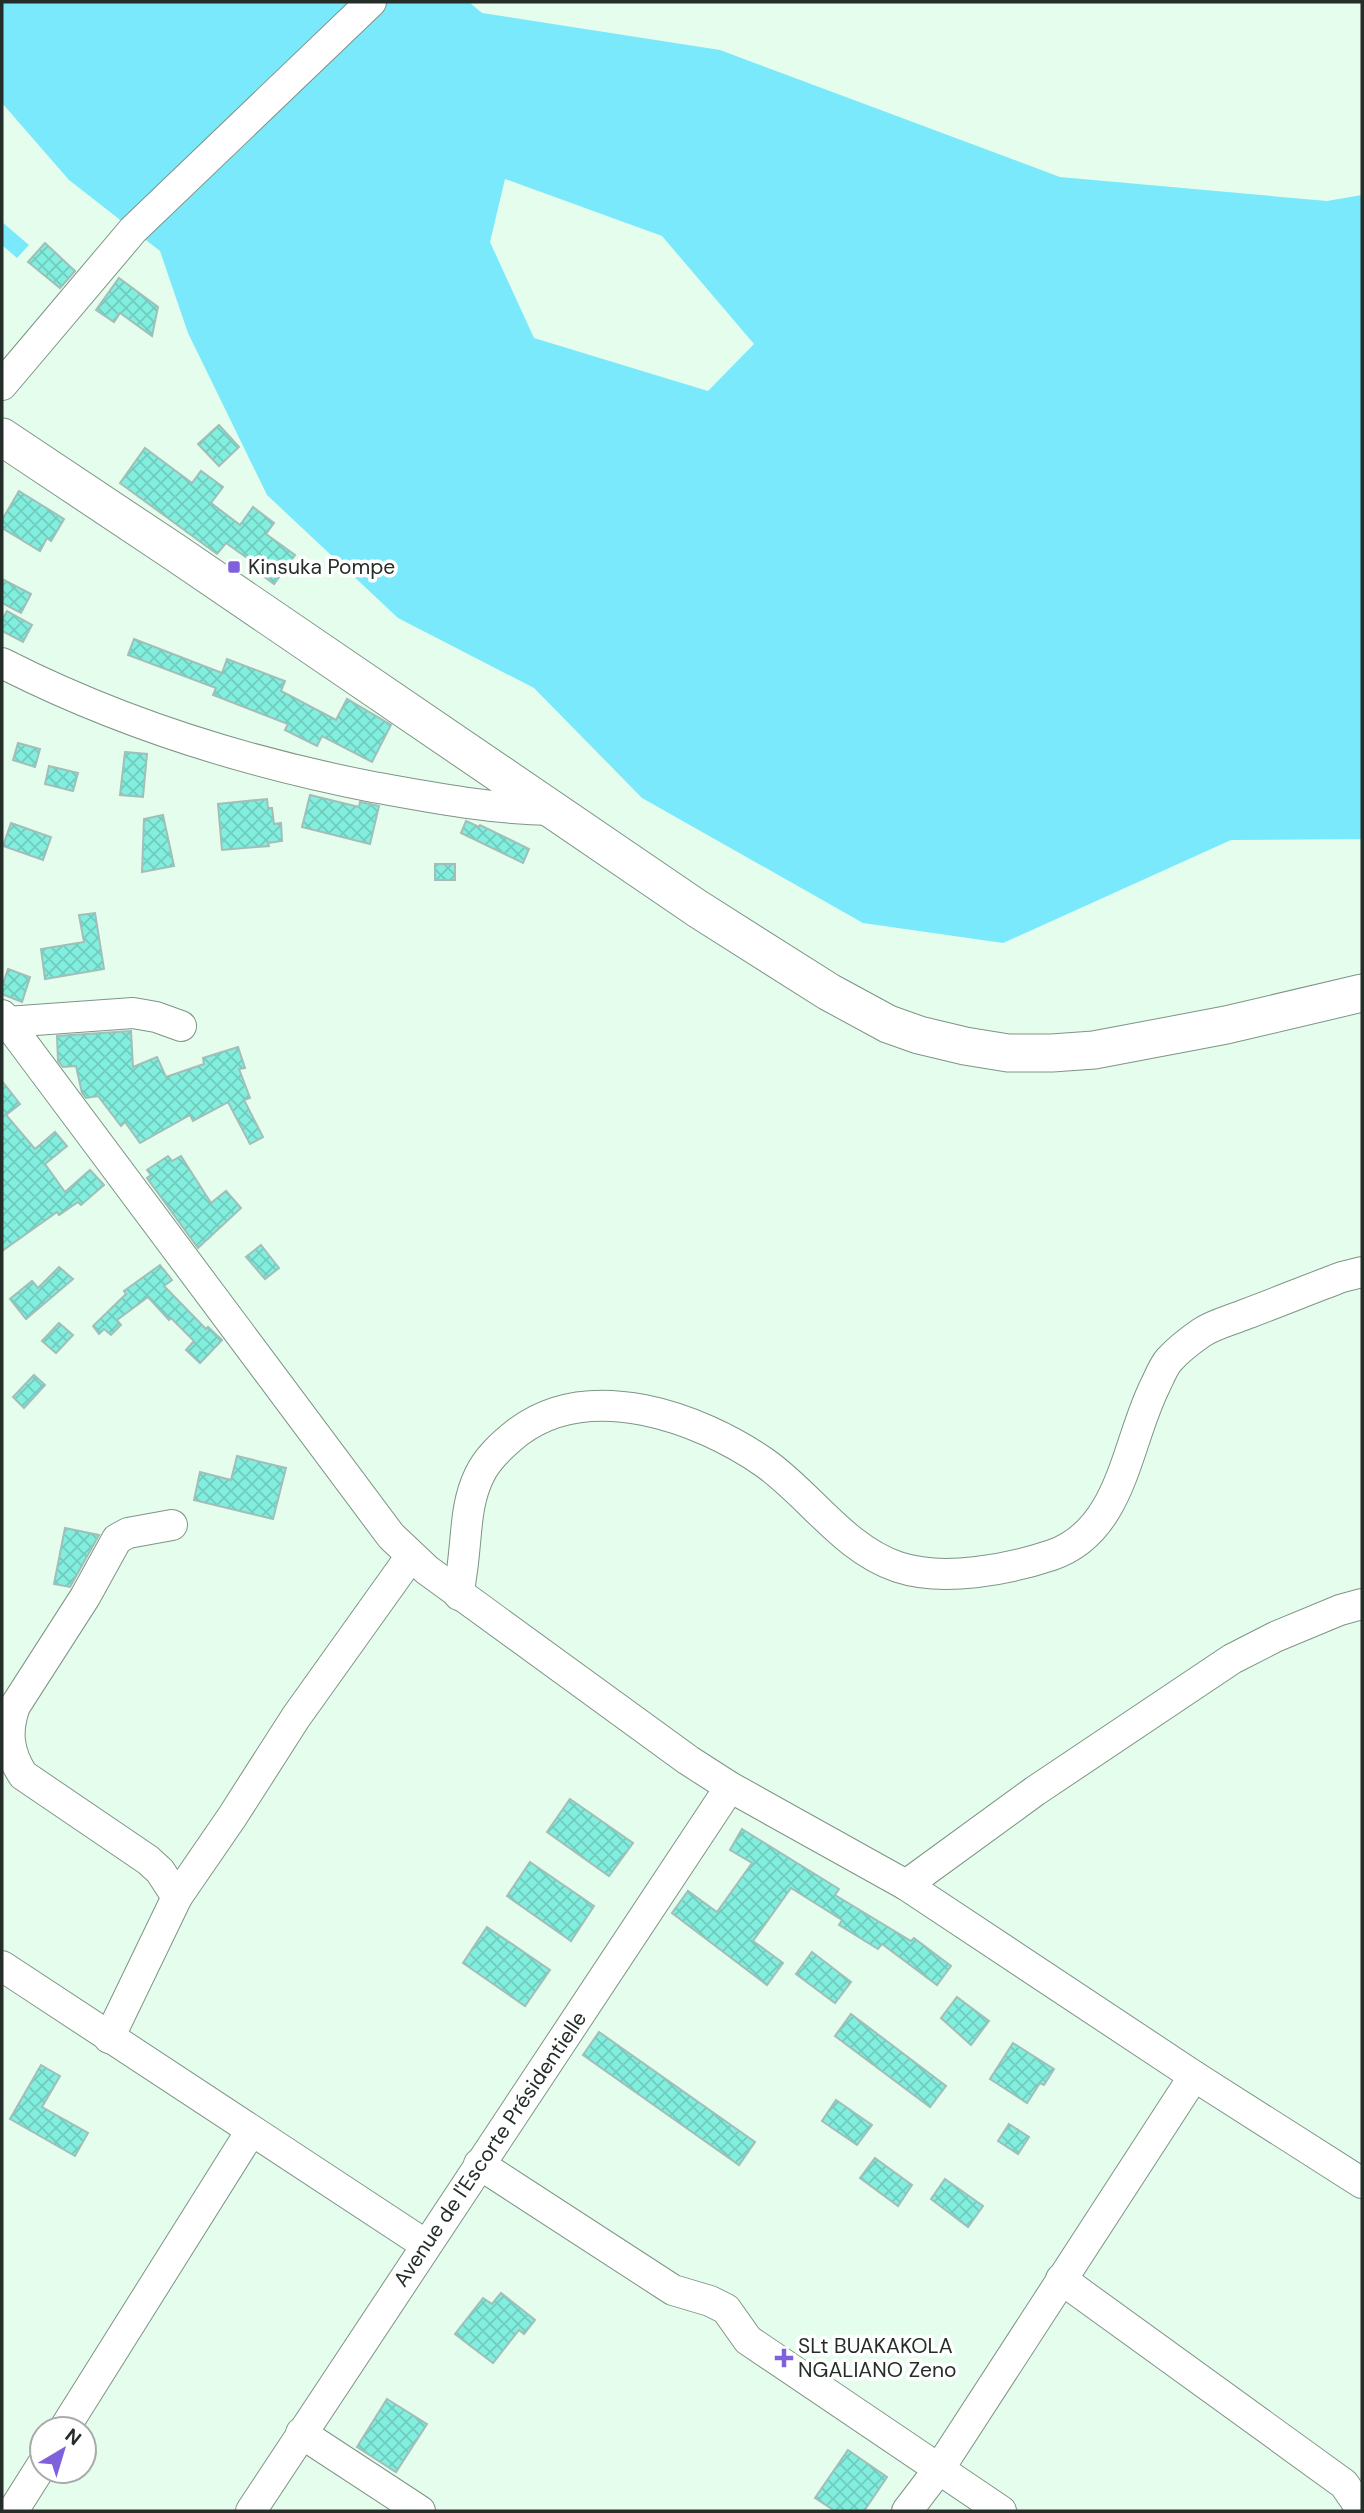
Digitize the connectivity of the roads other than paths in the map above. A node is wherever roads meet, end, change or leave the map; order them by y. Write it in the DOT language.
graph roads {
  1 [pos="371,2"];
  2 [pos="2,385"];
  3 [pos="2,437"];
  4 [pos="2,663"];
  5 [pos="552,810"];
  6 [pos="1362,993"];
  7 [pos="4,1018"];
  8 [pos="180,1026"];
  9 [pos="1362,1272"];
  10 [pos="173,1525"];
  11 [pos="411,1556"];
  12 [pos="458,1595"];
  13 [pos="1362,1604"];
  14 [pos="730,1787"];
  15 [pos="906,1885"];
  16 [pos="177,1897"];
  17 [pos="2,1966"];
  18 [pos="109,2038"];
  19 [pos="1194,2076"];
  20 [pos="251,2131"];
  21 [pos="479,2164"];
  22 [pos="1362,2183"];
  23 [pos="426,2245"];
  24 [pos="1062,2279"];
  25 [pos="73,2415"];
  26 [pos="301,2433"];
  27 [pos="939,2469"];
  28 [pos="29,2485"];
  29 [pos="1362,2510"];
  30 [pos="13,2511"];
  31 [pos="251,2511"];
  32 [pos="420,2511"];
  33 [pos="907,2511"];
  34 [pos="1001,2511"];
  1 -- 2 [label="street"];
  3 -- 5 [label="main road"];
  4 -- 5 [label="street"];
  5 -- 6 [label="main road"];
  7 -- 8 [label="street"];
  7 -- 11 [label="street"];
  9 -- 12 [label="street"];
  10 -- 16 [label="street"];
  11 -- 12 [label="street"];
  11 -- 16 [label="street"];
  12 -- 14 [label="street"];
  13 -- 15 [label="street"];
  14 -- 15 [label="street"];
  14 -- 21 [label="street, Avenue de l'Escorte Présidentielle"];
  15 -- 19 [label="street"];
  16 -- 18 [label="street"];
  17 -- 18 [label="street"];
  18 -- 20 [label="street"];
  19 -- 22 [label="street"];
  19 -- 24 [label="street"];
  20 -- 23 [label="street"];
  20 -- 25 [label="street"];
  21 -- 23 [label="street, Avenue de l'Escorte Présidentielle"];
  21 -- 27 [label="street"];
  23 -- 26 [label="street, Avenue de l'Escorte Présidentielle"];
  24 -- 27 [label="street"];
  24 -- 29 [label="street"];
  26 -- 31 [label="street, Avenue de l'Escorte Présidentielle"];
  26 -- 32 [label="street"];
  27 -- 33 [label="street"];
  27 -- 34 [label="street"];
  28 -- 30 [label="street"];
}
